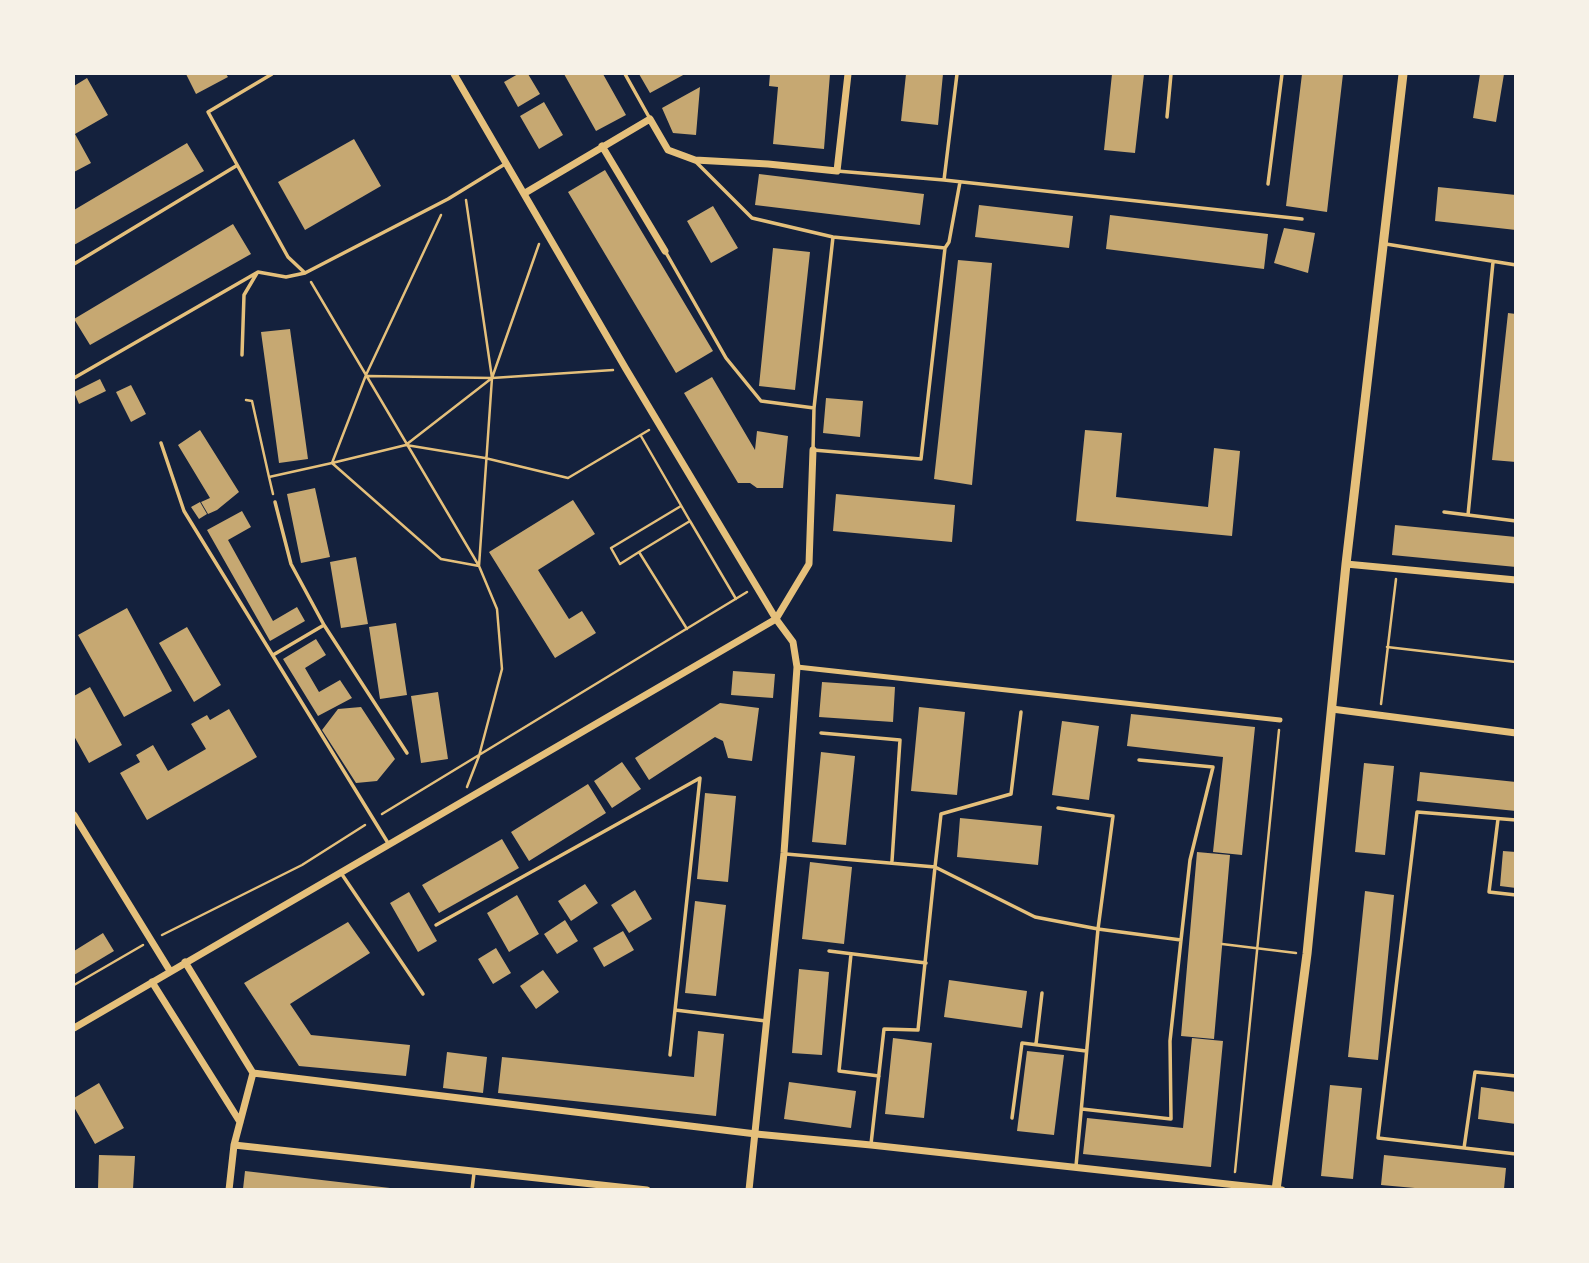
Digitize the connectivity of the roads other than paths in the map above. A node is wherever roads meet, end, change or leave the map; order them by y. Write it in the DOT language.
graph roads {
  1 [pos="272,74"];
  2 [pos="454,74"];
  3 [pos="625,74"];
  4 [pos="848,74"];
  5 [pos="957,74"];
  6 [pos="1171,74"];
  7 [pos="1282,74"];
  8 [pos="1403,74"];
  9 [pos="1167,117"];
  10 [pos="650,119"];
  11 [pos="602,146"];
  12 [pos="695,160"];
  13 [pos="507,163"];
  14 [pos="236,166"];
  15 [pos="837,171"];
  16 [pos="944,180"];
  17 [pos="960,182"];
  18 [pos="1268,184"];
  19 [pos="525,193"];
  20 [pos="1302,219"];
  21 [pos="834,237"];
  22 [pos="1384,244"];
  23 [pos="946,248"];
  24 [pos="665,251"];
  25 [pos="1493,262"];
  26 [pos="74,264"];
  27 [pos="1516,265"];
  28 [pos="258,272"];
  29 [pos="305,273"];
  30 [pos="242,355"];
  31 [pos="74,378"];
  32 [pos="814,408"];
  33 [pos="161,443"];
  34 [pos="813,450"];
  35 [pos="275,502"];
  36 [pos="1444,512"];
  37 [pos="1468,515"];
  38 [pos="1516,521"];
  39 [pos="1346,564"];
  40 [pos="1516,580"];
  41 [pos="776,619"];
  42 [pos="324,625"];
  43 [pos="273,654"];
  44 [pos="797,667"];
  45 [pos="1332,709"];
  46 [pos="1021,712"];
  47 [pos="1280,720"];
  48 [pos="821,733"];
  49 [pos="1516,733"];
  50 [pos="407,753"];
  51 [pos="1139,760"];
  52 [pos="1058,808"];
  53 [pos="74,816"];
  54 [pos="1498,819"];
  55 [pos="1516,820"];
  56 [pos="388,843"];
  57 [pos="784,853"];
  58 [pos="892,862"];
  59 [pos="936,867"];
  60 [pos="340,871"];
  61 [pos="1516,895"];
  62 [pos="436,925"];
  63 [pos="1098,929"];
  64 [pos="1181,940"];
  65 [pos="829,951"];
  66 [pos="851,954"];
  67 [pos="185,962"];
  68 [pos="926,963"];
  69 [pos="170,971"];
  70 [pos="152,982"];
  71 [pos="1042,993"];
  72 [pos="424,994"];
  73 [pos="675,1010"];
  74 [pos="766,1021"];
  75 [pos="74,1028"];
  76 [pos="1036,1044"];
  77 [pos="1086,1051"];
  78 [pos="670,1055"];
  79 [pos="253,1073"];
  80 [pos="879,1076"];
  81 [pos="1516,1076"];
  82 [pos="1082,1109"];
  83 [pos="1012,1118"];
  84 [pos="240,1122"];
  85 [pos="756,1134"];
  86 [pos="234,1144"];
  87 [pos="871,1144"];
  88 [pos="1464,1148"];
  89 [pos="1516,1154"];
  90 [pos="1076,1168"];
  91 [pos="474,1171"];
  92 [pos="623,1188"];
  93 [pos="229,1189"];
  94 [pos="471,1189"];
  95 [pos="648,1189"];
  96 [pos="749,1189"];
  97 [pos="1276,1189"];
  98 [pos="1282,1189"];
  1 -- 14 [label="lane"];
  2 -- 13 [label="street"];
  3 -- 10 [label="lane"];
  4 -- 15 [label="street"];
  5 -- 16 [label="lane"];
  6 -- 9 [label="lane"];
  7 -- 18 [label="lane"];
  8 -- 22 [label="street"];
  10 -- 11 [label="street"];
  10 -- 12 [label="street"];
  11 -- 19 [label="street"];
  11 -- 24 [label="street"];
  12 -- 15 [label="street"];
  12 -- 21 [label="lane"];
  13 -- 19 [label="street"];
  13 -- 29 [label="lane"];
  14 -- 26 [label="lane"];
  14 -- 29 [label="lane"];
  15 -- 16 [label="lane"];
  16 -- 17 [label="lane"];
  17 -- 20 [label="lane"];
  17 -- 23 [label="lane"];
  19 -- 41 [label="street"];
  21 -- 23 [label="lane"];
  21 -- 32 [label="lane"];
  22 -- 25 [label="lane"];
  22 -- 39 [label="street"];
  23 -- 34 [label="lane"];
  24 -- 32 [label="lane"];
  25 -- 27 [label="lane"];
  25 -- 37 [label="lane"];
  28 -- 29 [label="lane"];
  28 -- 30 [label="lane"];
  28 -- 31 [label="lane"];
  32 -- 34 [label="lane"];
  33 -- 43 [label="lane"];
  34 -- 41 [label="street"];
  35 -- 42 [label="lane"];
  36 -- 37 [label="lane"];
  37 -- 38 [label="lane"];
  39 -- 40 [label="street"];
  39 -- 45 [label="street"];
  41 -- 44 [label="street"];
  41 -- 56 [label="street"];
  42 -- 43 [label="lane"];
  42 -- 50 [label="lane"];
  43 -- 56 [label="lane"];
  44 -- 47 [label="street"];
  44 -- 57 [label="street"];
  45 -- 49 [label="street"];
  45 -- 97 [label="street"];
  46 -- 59 [label="lane"];
  48 -- 58 [label="lane"];
  51 -- 64 [label="lane"];
  52 -- 63 [label="lane"];
  53 -- 69 [label="street"];
  54 -- 55 [label="lane"];
  54 -- 61 [label="lane"];
  54 -- 88 [label="lane"];
  56 -- 60 [label="street"];
  57 -- 58 [label="lane"];
  57 -- 74 [label="street"];
  58 -- 59 [label="lane"];
  59 -- 63 [label="lane"];
  59 -- 68 [label="lane"];
  60 -- 67 [label="street"];
  60 -- 72 [label="lane"];
  62 -- 73 [label="lane"];
  63 -- 64 [label="lane"];
  63 -- 77 [label="lane"];
  64 -- 82 [label="lane"];
  65 -- 66 [label="lane"];
  66 -- 68 [label="lane"];
  66 -- 80 [label="lane"];
  67 -- 69 [label="street"];
  67 -- 79 [label="street"];
  68 -- 80 [label="lane"];
  69 -- 70 [label="street"];
  70 -- 75 [label="street"];
  70 -- 84 [label="street"];
  71 -- 76 [label="lane"];
  73 -- 74 [label="lane"];
  73 -- 78 [label="lane"];
  74 -- 85 [label="street"];
  76 -- 77 [label="lane"];
  76 -- 83 [label="lane"];
  77 -- 82 [label="lane"];
  79 -- 84 [label="street"];
  79 -- 85 [label="street"];
  80 -- 87 [label="lane"];
  81 -- 88 [label="lane"];
  82 -- 90 [label="lane"];
  84 -- 86 [label="street"];
  85 -- 87 [label="street"];
  85 -- 96 [label="street"];
  86 -- 91 [label="street"];
  86 -- 93 [label="street"];
  87 -- 90 [label="street"];
  88 -- 89 [label="lane"];
  90 -- 97 [label="street"];
  91 -- 92 [label="street"];
  91 -- 94 [label="lane"];
  92 -- 95 [label="street"];
  97 -- 98 [label="street"];
}
